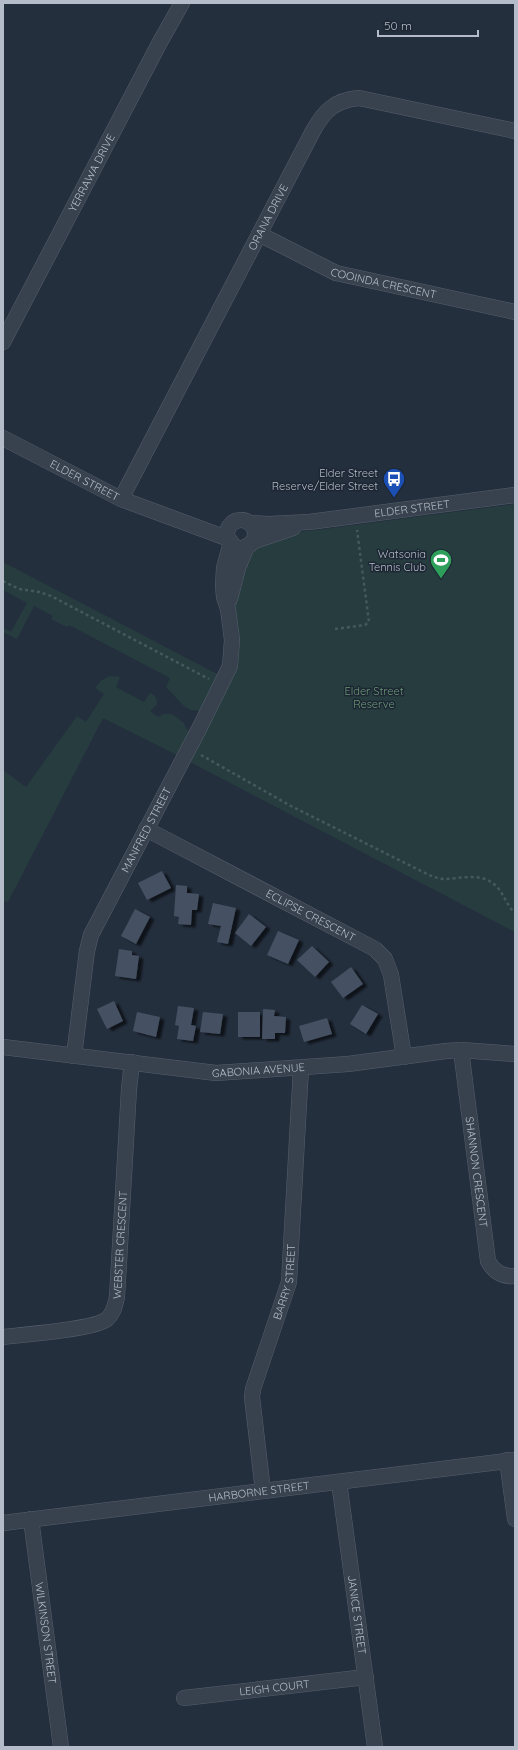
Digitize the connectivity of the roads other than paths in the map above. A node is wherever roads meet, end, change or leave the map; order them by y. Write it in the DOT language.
graph roads {
  1 [pos="182,3"];
  2 [pos="515,131"];
  3 [pos="259,234"];
  4 [pos="515,312"];
  5 [pos="3,342"];
  6 [pos="3,438"];
  7 [pos="515,495"];
  8 [pos="121,499"];
  9 [pos="309,522"];
  10 [pos="250,523"];
  11 [pos="230,535"];
  12 [pos="249,544"];
  13 [pos="228,609"];
  14 [pos="146,829"];
  15 [pos="3,1046"];
  16 [pos="461,1050"];
  17 [pos="515,1054"];
  18 [pos="74,1056"];
  19 [pos="404,1057"];
  20 [pos="132,1062"];
  21 [pos="301,1068"];
  22 [pos="515,1276"];
  23 [pos="3,1337"];
  24 [pos="511,1460"];
  25 [pos="339,1482"];
  26 [pos="263,1491"];
  27 [pos="515,1519"];
  28 [pos="31,1520"];
  29 [pos="3,1523"];
  30 [pos="366,1677"];
  31 [pos="184,1698"];
  32 [pos="61,1747"];
  33 [pos="375,1747"];
  1 -- 5 [label="street, YERRAWA DRIVE"];
  2 -- 3 [label="street, ORANA DRIVE"];
  3 -- 4 [label="street, COOINDA CRESCENT"];
  3 -- 8 [label="street, ORANA DRIVE"];
  6 -- 8 [label="street, ELDER STREET"];
  7 -- 9 [label="street, ELDER STREET"];
  8 -- 11 [label="street, ELDER STREET"];
  9 -- 10 [label="street, ELDER STREET"];
  9 -- 12 [label="street, ELDER STREET"];
  10 -- 11 [label="street"];
  10 -- 12 [label="street"];
  11 -- 12 [label="street"];
  11 -- 13 [label="street, MANFRED STREET"];
  12 -- 13 [label="street, MANFRED STREET"];
  13 -- 14 [label="street, MANFRED STREET"];
  14 -- 18 [label="street, MANFRED STREET"];
  14 -- 19 [label="street, ECLIPSE CRESCENT"];
  15 -- 18 [label="street, GABONIA AVENUE"];
  16 -- 17 [label="street, GABONIA AVENUE"];
  16 -- 19 [label="street, GABONIA AVENUE"];
  16 -- 22 [label="street, SHANNON CRESCENT"];
  18 -- 20 [label="street, GABONIA AVENUE"];
  19 -- 21 [label="street, GABONIA AVENUE"];
  20 -- 21 [label="street, GABONIA AVENUE"];
  20 -- 23 [label="street, WEBSTER CRESCENT"];
  21 -- 26 [label="street, BARRY STREET"];
  24 -- 25 [label="street, HARBORNE STREET"];
  24 -- 27 [label="street"];
  25 -- 26 [label="street, HARBORNE STREET"];
  25 -- 30 [label="street, JANICE STREET"];
  26 -- 28 [label="street, HARBORNE STREET"];
  28 -- 29 [label="street, HARBORNE STREET"];
  28 -- 32 [label="street, WILKINSON STREET"];
  30 -- 31 [label="street, LEIGH COURT"];
  30 -- 33 [label="street, JANICE STREET"];
}
